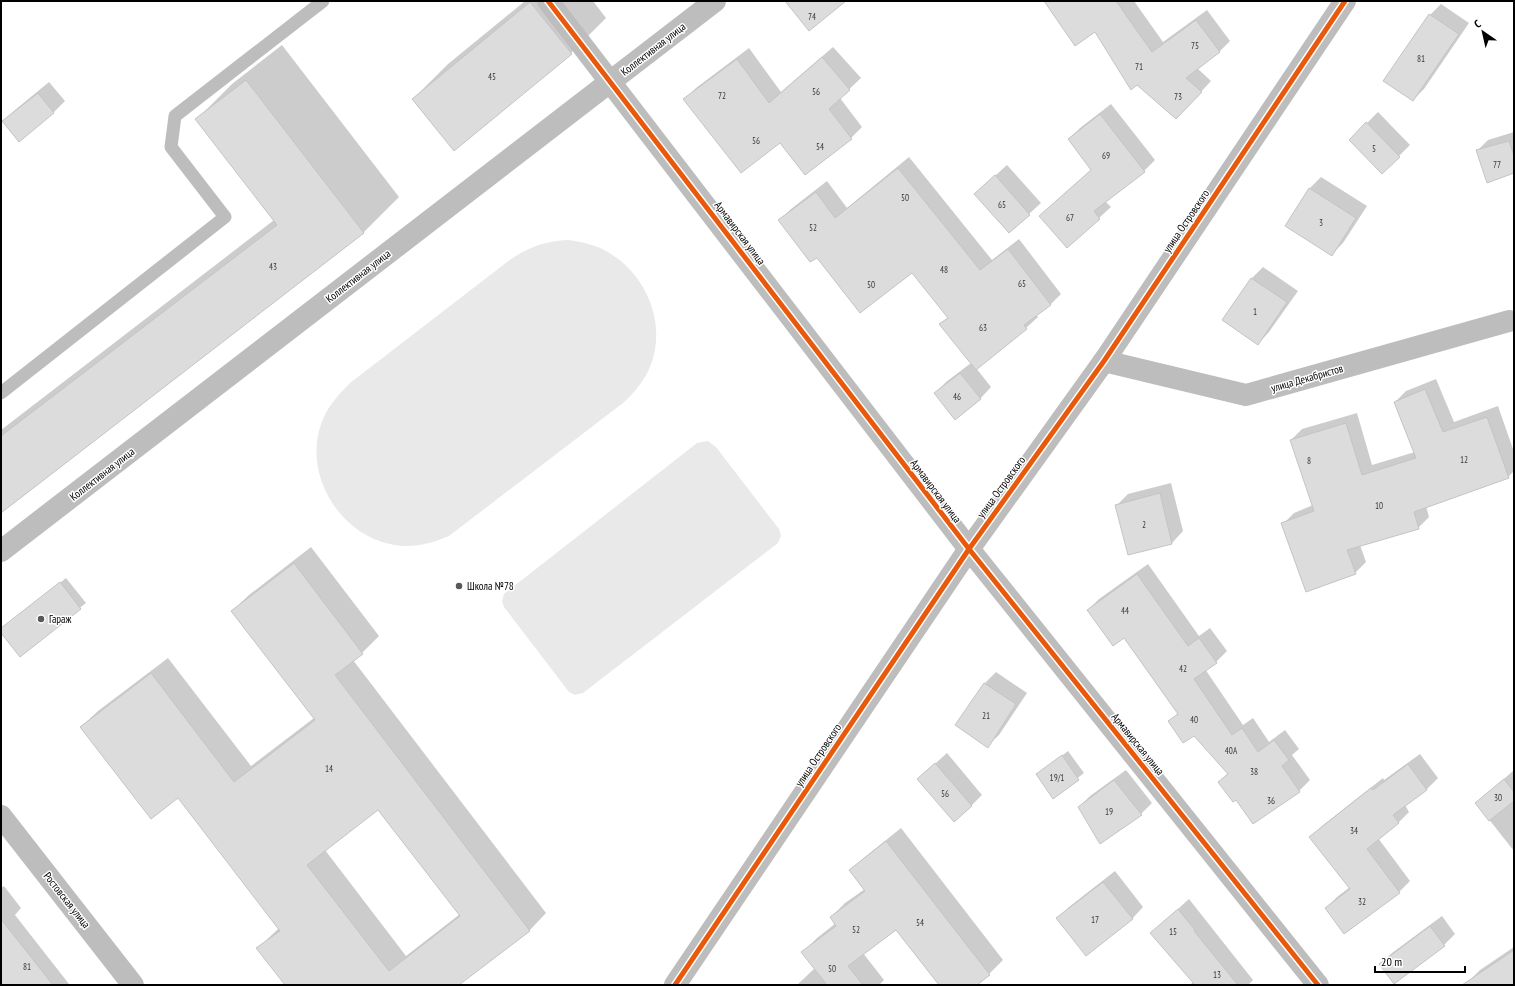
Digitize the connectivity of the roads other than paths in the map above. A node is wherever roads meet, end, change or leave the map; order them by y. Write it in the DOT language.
graph roads {
  1 [pos="323,1"];
  2 [pos="548,1"];
  3 [pos="715,1"];
  4 [pos="1344,1"];
  5 [pos="612,82"];
  6 [pos="1509,321"];
  7 [pos="1104,362"];
  8 [pos="1,393"];
  9 [pos="969,549"];
  10 [pos="1,551"];
  11 [pos="1,816"];
  12 [pos="132,985"];
  13 [pos="675,985"];
  14 [pos="1318,985"];
  1 -- 8 [label="lane"];
  2 -- 5 [label="street, Армавирская улица"];
  3 -- 5 [label="street, Коллективная улица"];
  4 -- 7 [label="street, улица Островского"];
  5 -- 9 [label="street, Армавирская улица"];
  5 -- 10 [label="street, Коллективная улица"];
  6 -- 7 [label="street, улица Декабристов"];
  7 -- 9 [label="street, улица Островского"];
  9 -- 13 [label="street, улица Островского"];
  9 -- 14 [label="street, Армавирская улица"];
  11 -- 12 [label="street, Ростовская улица"];
}
